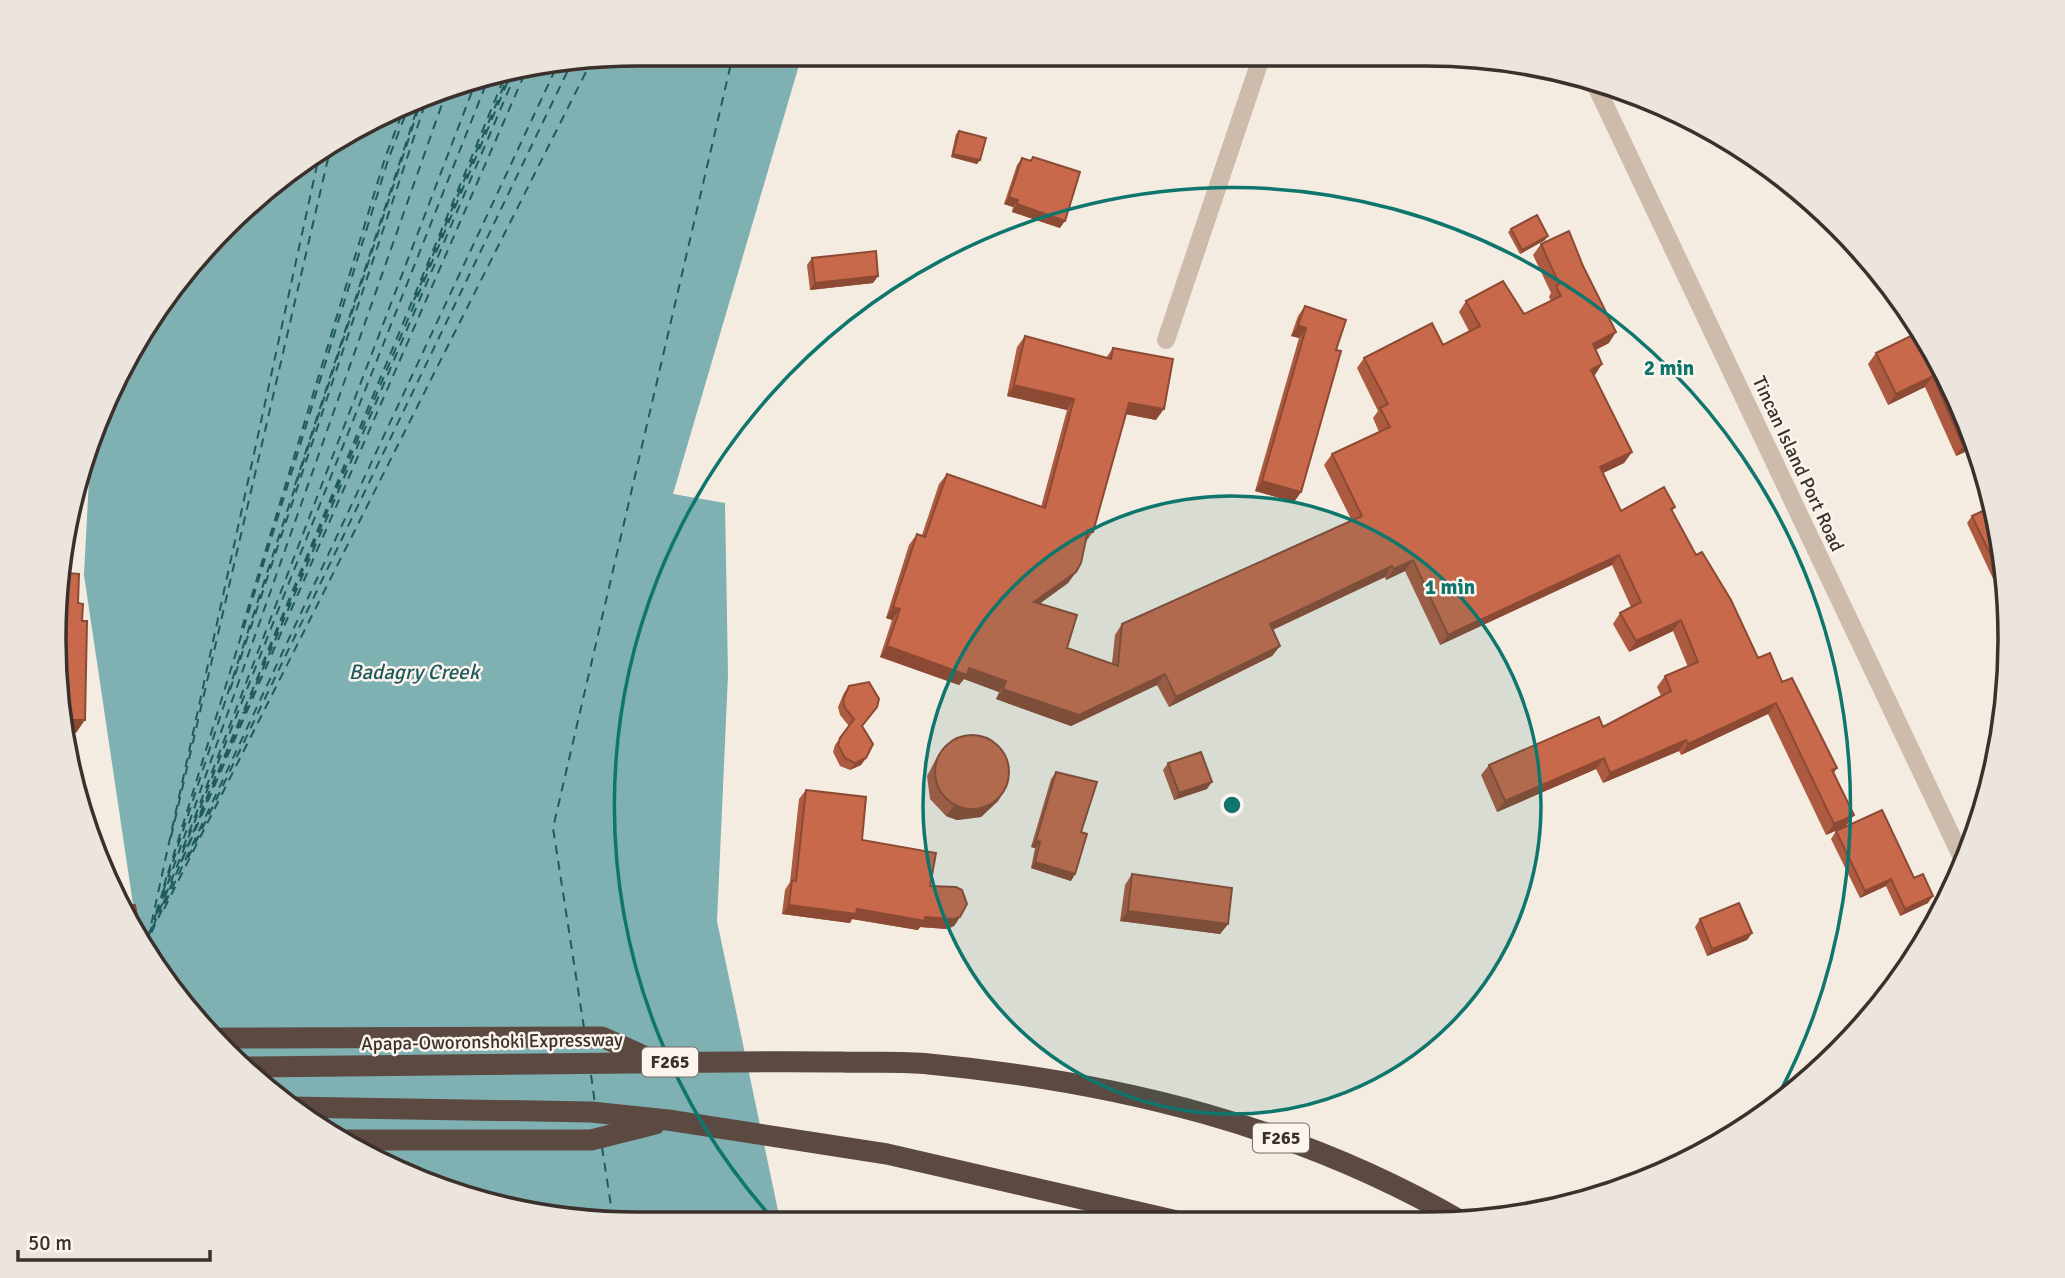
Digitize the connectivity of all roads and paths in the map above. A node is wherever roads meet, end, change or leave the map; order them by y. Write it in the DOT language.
graph roads {
  1 [pos="1258,66"];
  2 [pos="1600,94"];
  3 [pos="1166,340"];
  4 [pos="1958,850"];
  5 [pos="229,1038"];
  6 [pos="658,1062"];
  7 [pos="261,1068"];
  8 [pos="310,1107"];
  9 [pos="668,1120"];
  10 [pos="363,1140"];
  11 [pos="1444,1211"];
  12 [pos="1137,1212"];
  1 -- 3 [label="street"];
  2 -- 4 [label="street, Tincan Island Port Road"];
  5 -- 6 [label="highway"];
  6 -- 7 [label="highway, Apapa-Oworonshoki Expressway / F265"];
  6 -- 11 [label="highway, Apapa-Oworonshoki Expressway / F265"];
  8 -- 9 [label="highway"];
  9 -- 10 [label="highway"];
  9 -- 12 [label="highway"];
}
